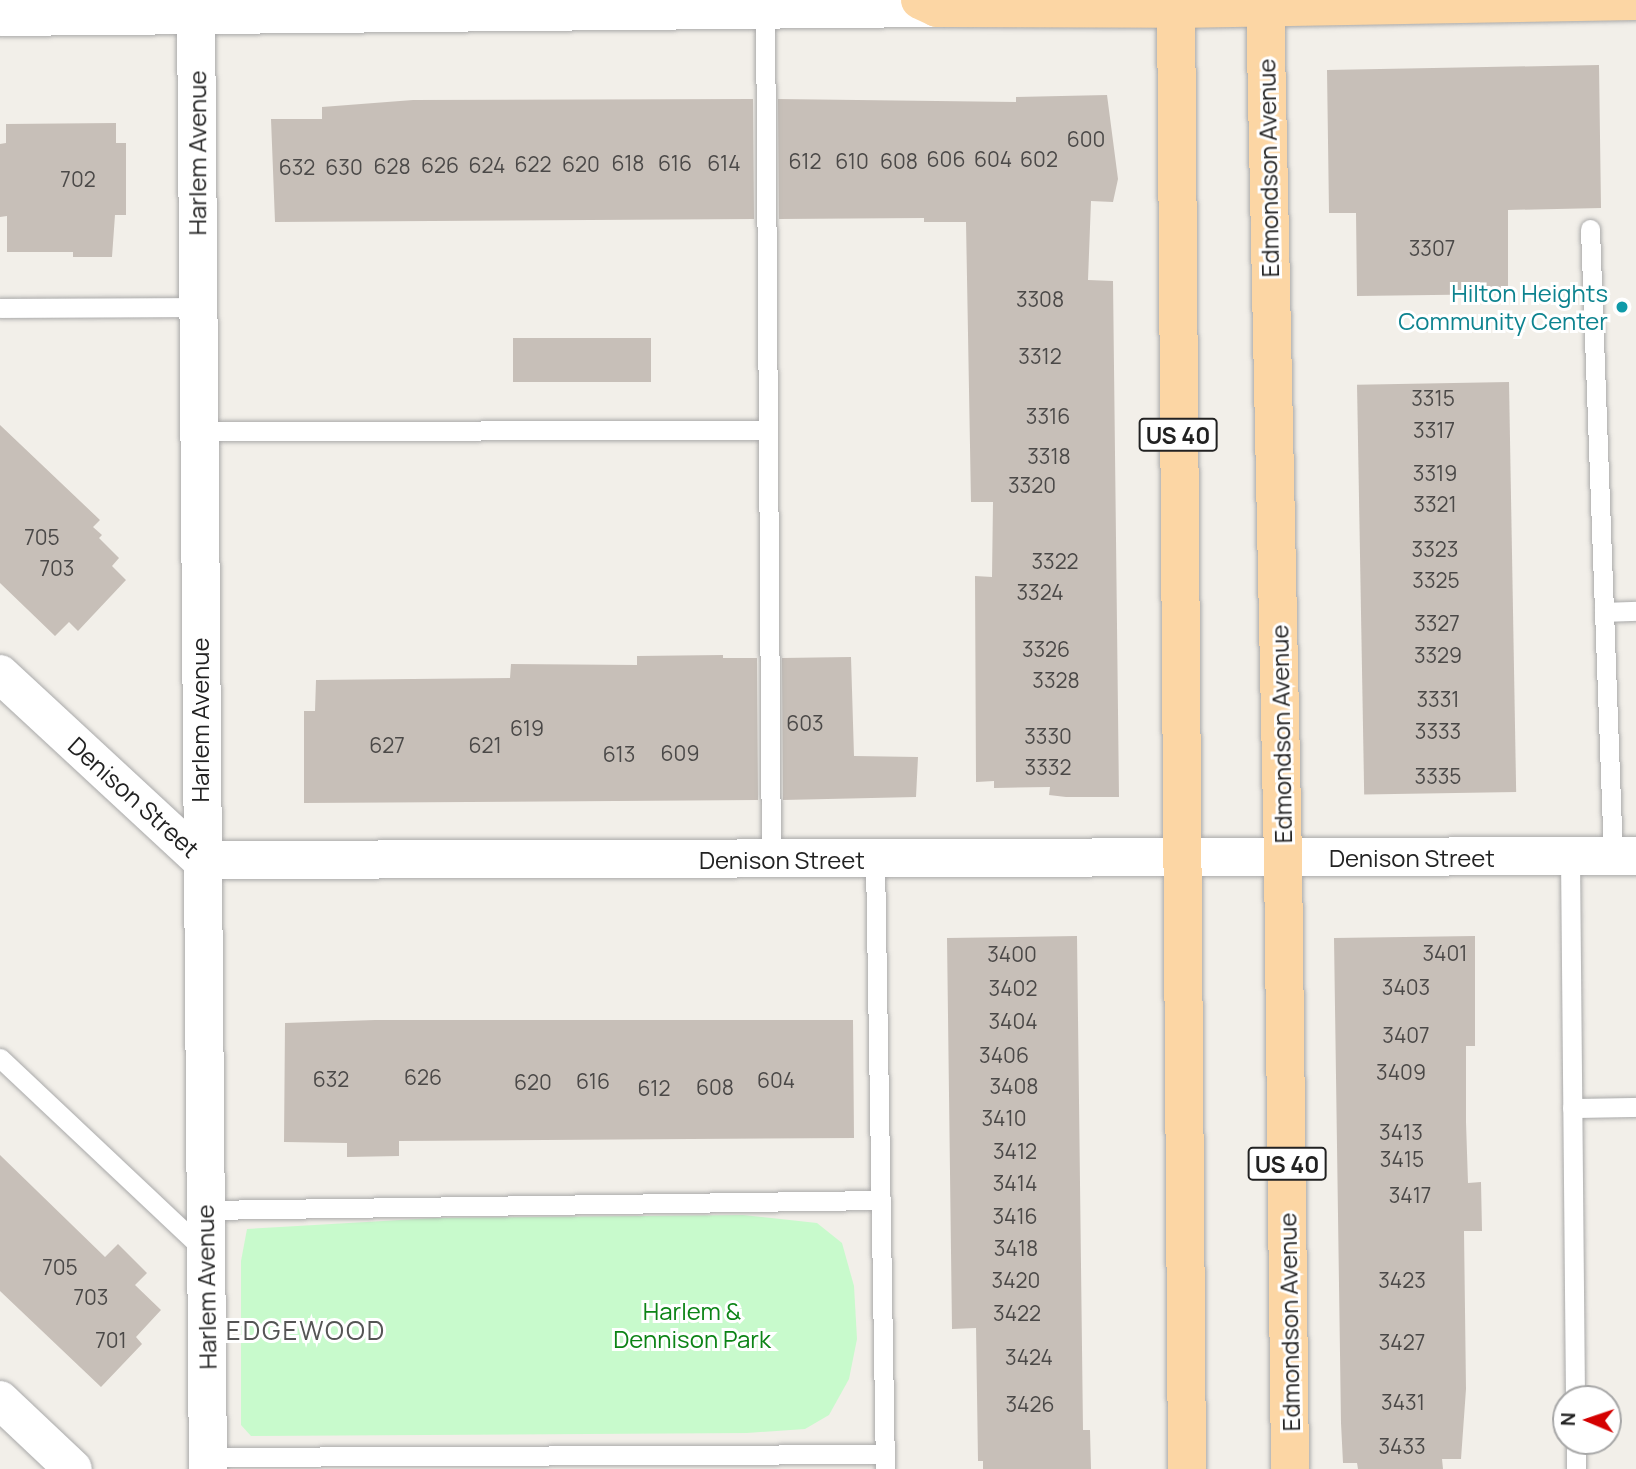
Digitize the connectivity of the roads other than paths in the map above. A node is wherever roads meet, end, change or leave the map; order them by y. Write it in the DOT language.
graph roads {
  1 [pos="1636,1"];
  2 [pos="1439,3"];
  3 [pos="929,4"];
  4 [pos="1265,4"];
  5 [pos="1176,5"];
  6 [pos="765,10"];
  7 [pos="196,13"];
  8 [pos="0,17"];
  9 [pos="1590,229"];
  10 [pos="198,307"];
  11 [pos="0,308"];
  12 [pos="768,430"];
  13 [pos="199,431"];
  14 [pos="1636,611"];
  15 [pos="1604,612"];
  16 [pos="0,674"];
  17 [pos="1625,856"];
  18 [pos="1570,857"];
  19 [pos="1283,858"];
  20 [pos="201,860"];
  21 [pos="771,860"];
  22 [pos="875,860"];
  23 [pos="1179,860"];
  24 [pos="0,1058"];
  25 [pos="1636,1107"];
  26 [pos="1572,1108"];
  27 [pos="881,1200"];
  28 [pos="205,1210"];
  29 [pos="205,1251"];
  30 [pos="1576,1385"];
  31 [pos="0,1400"];
  32 [pos="885,1462"];
  33 [pos="208,1463"];
  34 [pos="73,1469"];
  35 [pos="1187,1469"];
  36 [pos="1290,1469"];
  1 -- 2 [label="main road"];
  2 -- 4 [label="main road"];
  3 -- 5 [label="main road"];
  3 -- 6 [label="street"];
  4 -- 5 [label="main road"];
  4 -- 19 [label="main road, Edmondson Avenue / US 40"];
  5 -- 23 [label="main road, US 40"];
  6 -- 7 [label="street"];
  6 -- 12 [label="lane"];
  7 -- 8 [label="street"];
  7 -- 10 [label="street, Harlem Avenue"];
  9 -- 15 [label="lane"];
  10 -- 11 [label="lane"];
  10 -- 13 [label="street, Harlem Avenue"];
  12 -- 13 [label="lane"];
  12 -- 21 [label="lane"];
  13 -- 20 [label="street, Harlem Avenue"];
  14 -- 15 [label="lane"];
  15 -- 17 [label="lane"];
  16 -- 20 [label="street, Denison Street"];
  17 -- 18 [label="street, Denison Street"];
  18 -- 19 [label="street, Denison Street"];
  18 -- 26 [label="lane"];
  19 -- 23 [label="street, Denison Street"];
  19 -- 36 [label="main road, Edmondson Avenue / US 40"];
  20 -- 21 [label="street, Denison Street"];
  20 -- 28 [label="street, Harlem Avenue"];
  21 -- 22 [label="street, Denison Street"];
  22 -- 23 [label="street, Denison Street"];
  22 -- 27 [label="lane"];
  23 -- 35 [label="main road, US 40"];
  24 -- 29 [label="lane"];
  25 -- 26 [label="lane"];
  26 -- 30 [label="lane"];
  27 -- 28 [label="lane"];
  27 -- 32 [label="lane"];
  28 -- 29 [label="street, Harlem Avenue"];
  29 -- 33 [label="street, Harlem Avenue"];
  31 -- 34 [label="street"];
  32 -- 33 [label="lane"];
}
